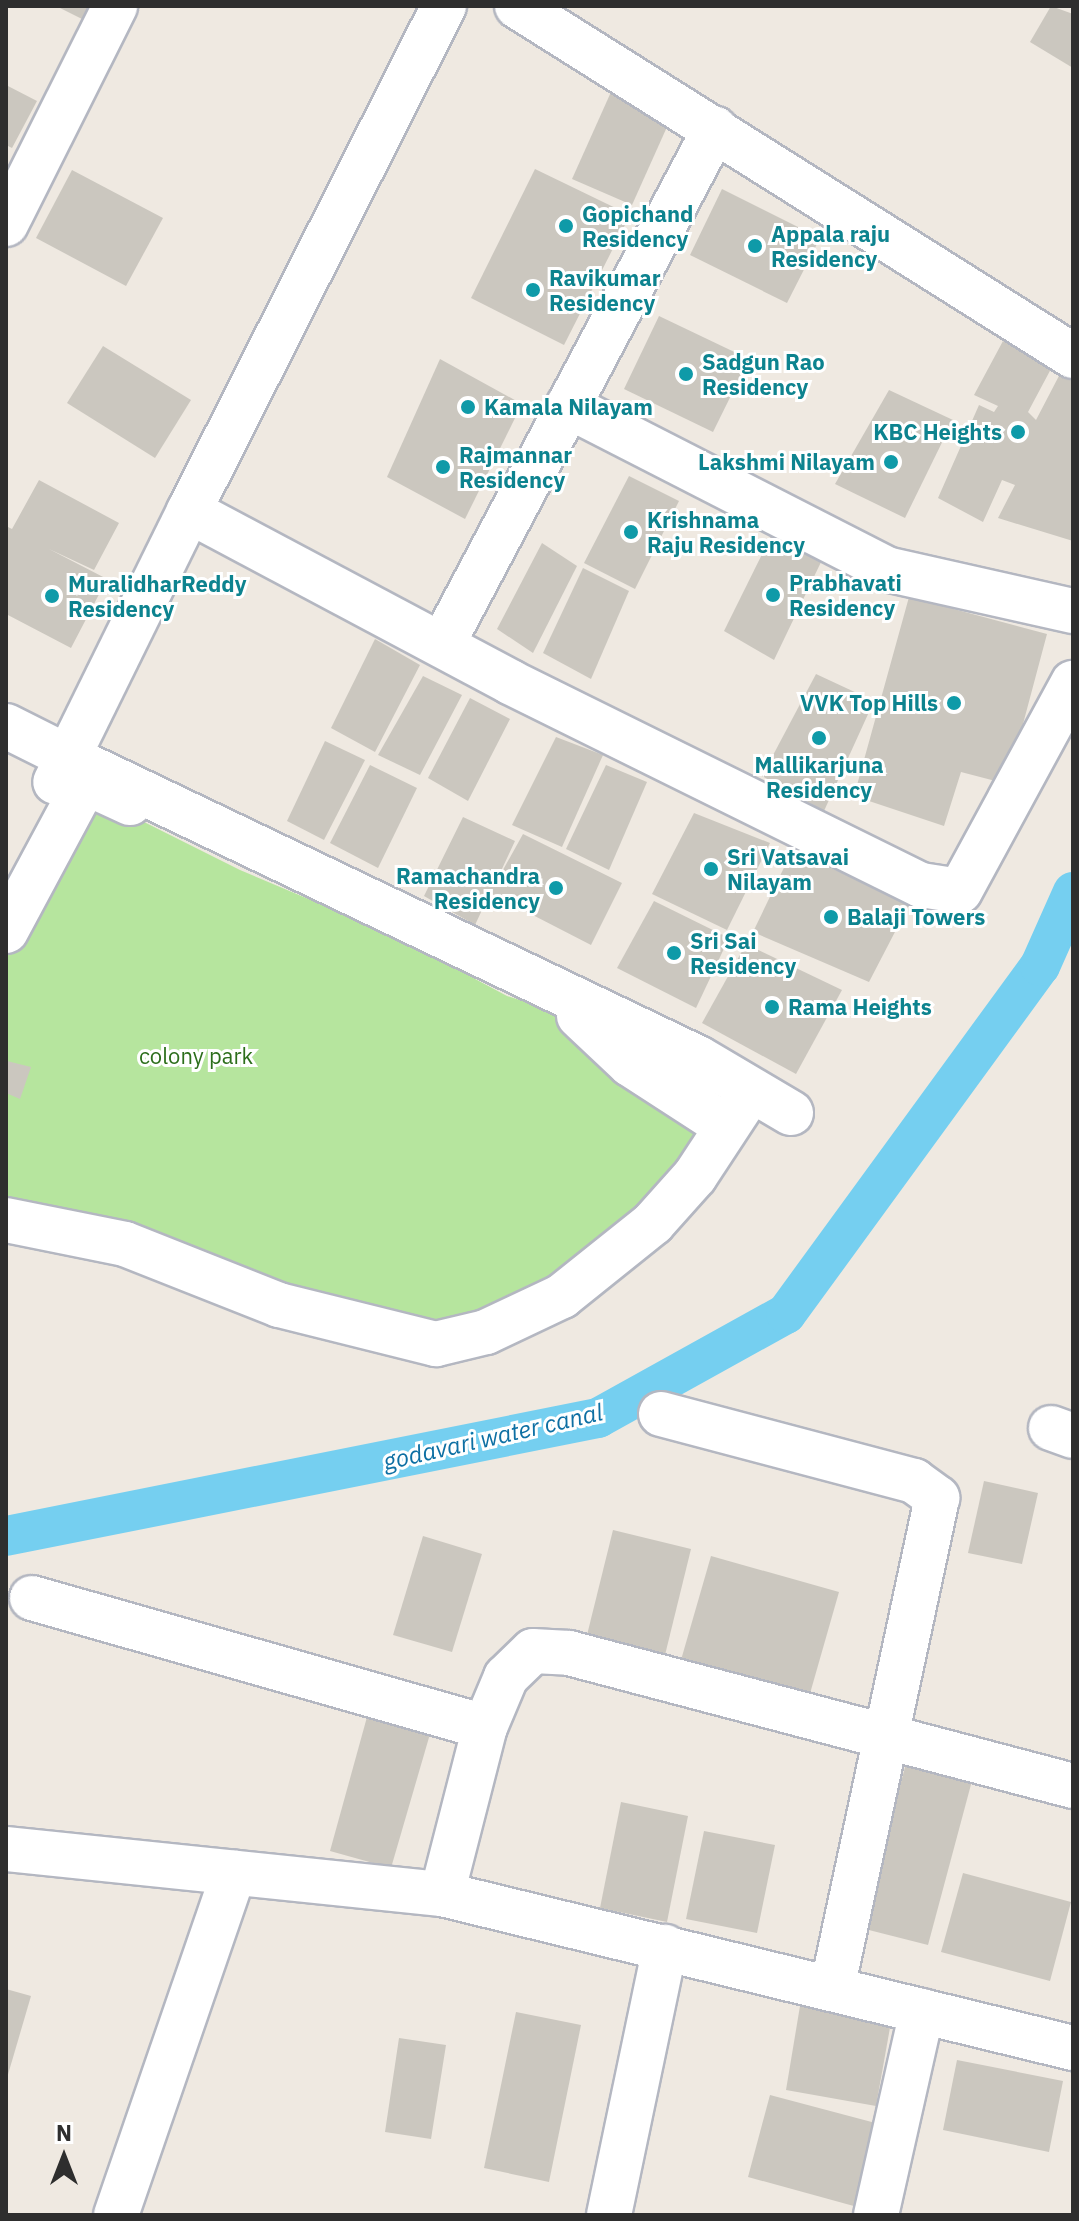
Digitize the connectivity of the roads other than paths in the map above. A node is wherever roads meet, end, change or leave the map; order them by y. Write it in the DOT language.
graph roads {
  1 [pos="115,6"];
  2 [pos="444,6"];
  3 [pos="517,6"];
  4 [pos="715,129"];
  5 [pos="6,224"];
  6 [pos="1073,356"];
  7 [pos="568,406"];
  8 [pos="189,511"];
  9 [pos="1073,611"];
  10 [pos="442,645"];
  11 [pos="1073,683"];
  12 [pos="6,726"];
  13 [pos="68,757"];
  14 [pos="6,881"];
  15 [pos="6,931"];
  16 [pos="751,1091"];
  17 [pos="791,1113"];
  18 [pos="726,1126"];
  19 [pos="6,1220"];
  20 [pos="661,1414"];
  21 [pos="32,1598"];
  22 [pos="485,1727"];
  23 [pos="888,1742"];
  24 [pos="1073,1786"];
  25 [pos="6,1849"];
  26 [pos="234,1873"];
  27 [pos="442,1894"];
  28 [pos="665,1947"];
  29 [pos="832,1989"];
  30 [pos="922,2011"];
  31 [pos="1073,2048"];
  32 [pos="116,2215"];
  33 [pos="609,2215"];
  34 [pos="876,2215"];
  1 -- 5 [label="street"];
  2 -- 8 [label="street"];
  3 -- 4 [label="street"];
  4 -- 6 [label="street"];
  4 -- 7 [label="street"];
  7 -- 9 [label="street"];
  7 -- 10 [label="street"];
  8 -- 10 [label="street"];
  8 -- 13 [label="street"];
  10 -- 11 [label="street"];
  12 -- 13 [label="street"];
  13 -- 14 [label="street"];
  13 -- 16 [label="street"];
  15 -- 18 [label="street"];
  16 -- 17 [label="street"];
  16 -- 18 [label="street"];
  18 -- 19 [label="street"];
  20 -- 23 [label="street"];
  21 -- 22 [label="street"];
  22 -- 23 [label="street"];
  22 -- 27 [label="street"];
  23 -- 24 [label="street"];
  23 -- 29 [label="street"];
  25 -- 26 [label="street"];
  26 -- 27 [label="street"];
  26 -- 32 [label="street"];
  27 -- 28 [label="street"];
  28 -- 29 [label="street"];
  28 -- 33 [label="street"];
  29 -- 30 [label="street"];
  30 -- 31 [label="street"];
  30 -- 34 [label="street"];
}
